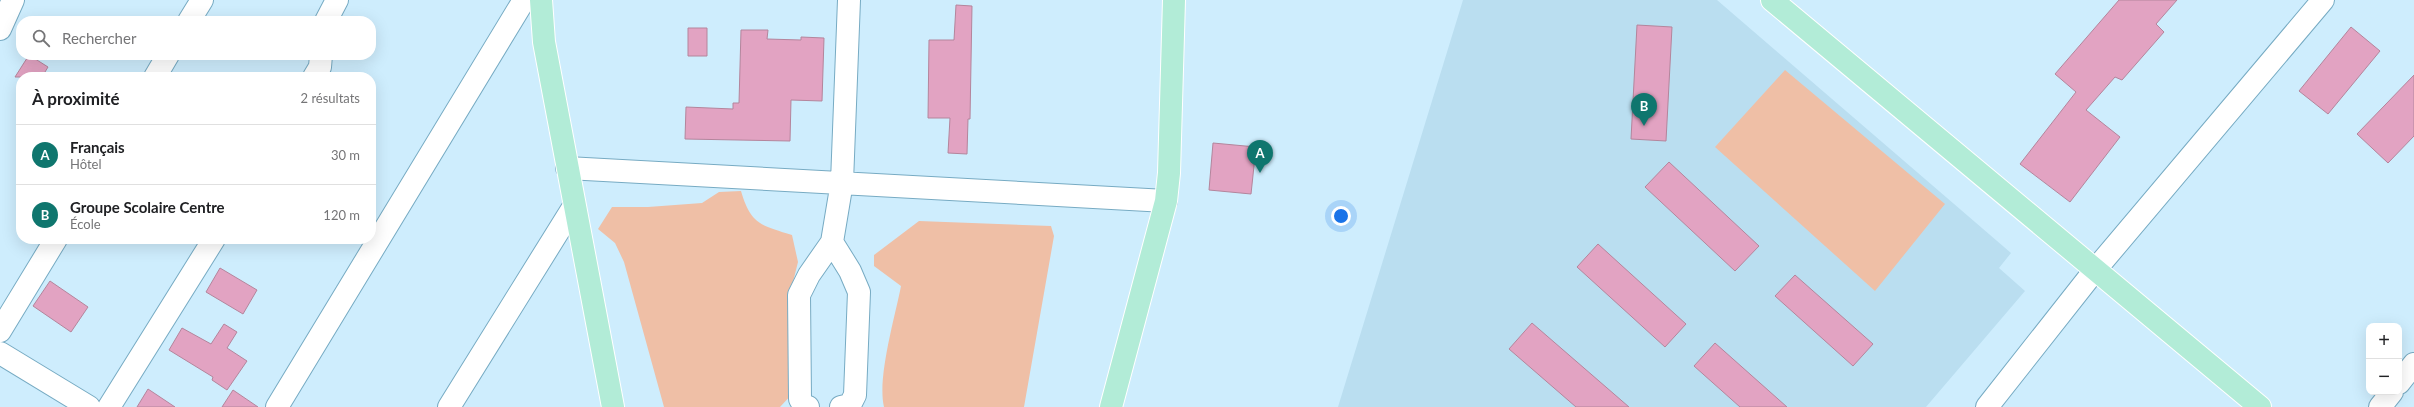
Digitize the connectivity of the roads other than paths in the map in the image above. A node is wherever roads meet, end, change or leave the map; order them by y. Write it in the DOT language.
graph roads {
  1 [pos="202,0"];
  2 [pos="337,0"];
  3 [pos="524,0"];
  4 [pos="541,0"];
  5 [pos="849,0"];
  6 [pos="1174,0"];
  7 [pos="1772,0"];
  8 [pos="2323,0"];
  9 [pos="192,16"];
  10 [pos="329,16"];
  11 [pos="165,60"];
  12 [pos="321,60"];
  13 [pos="158,72"];
  14 [pos="317,72"];
  15 [pos="567,168"];
  16 [pos="842,182"];
  17 [pos="1166,201"];
  18 [pos="574,206"];
  19 [pos="832,242"];
  20 [pos="53,244"];
  21 [pos="211,244"];
  22 [pos="376,244"];
  23 [pos="376,244"];
  24 [pos="2095,270"];
  25 [pos="0,331"];
  26 [pos="0,353"];
  27 [pos="2414,364"];
  28 [pos="2402,379"];
  29 [pos="2390,395"];
  30 [pos="89,407"];
  31 [pos="110,407"];
  32 [pos="277,407"];
  33 [pos="449,407"];
  34 [pos="613,407"];
  35 [pos="808,407"];
  36 [pos="841,407"];
  37 [pos="1111,407"];
  38 [pos="1987,407"];
  39 [pos="2260,407"];
  40 [pos="2380,407"];
  1 -- 9 [label="street"];
  2 -- 10 [label="street"];
  3 -- 22 [label="street"];
  4 -- 15 [label="main road"];
  5 -- 16 [label="street"];
  6 -- 17 [label="main road"];
  7 -- 24 [label="main road"];
  8 -- 24 [label="street"];
  11 -- 13 [label="street"];
  12 -- 14 [label="street"];
  15 -- 16 [label="street"];
  15 -- 18 [label="main road"];
  16 -- 17 [label="street"];
  16 -- 19 [label="street"];
  17 -- 37 [label="main road"];
  18 -- 33 [label="street"];
  18 -- 34 [label="main road"];
  19 -- 35 [label="street"];
  19 -- 36 [label="street"];
  20 -- 25 [label="street"];
  21 -- 31 [label="street"];
  23 -- 32 [label="street"];
  24 -- 38 [label="street"];
  24 -- 39 [label="main road"];
  26 -- 30 [label="street"];
  27 -- 28 [label="street"];
  29 -- 40 [label="street"];
}
